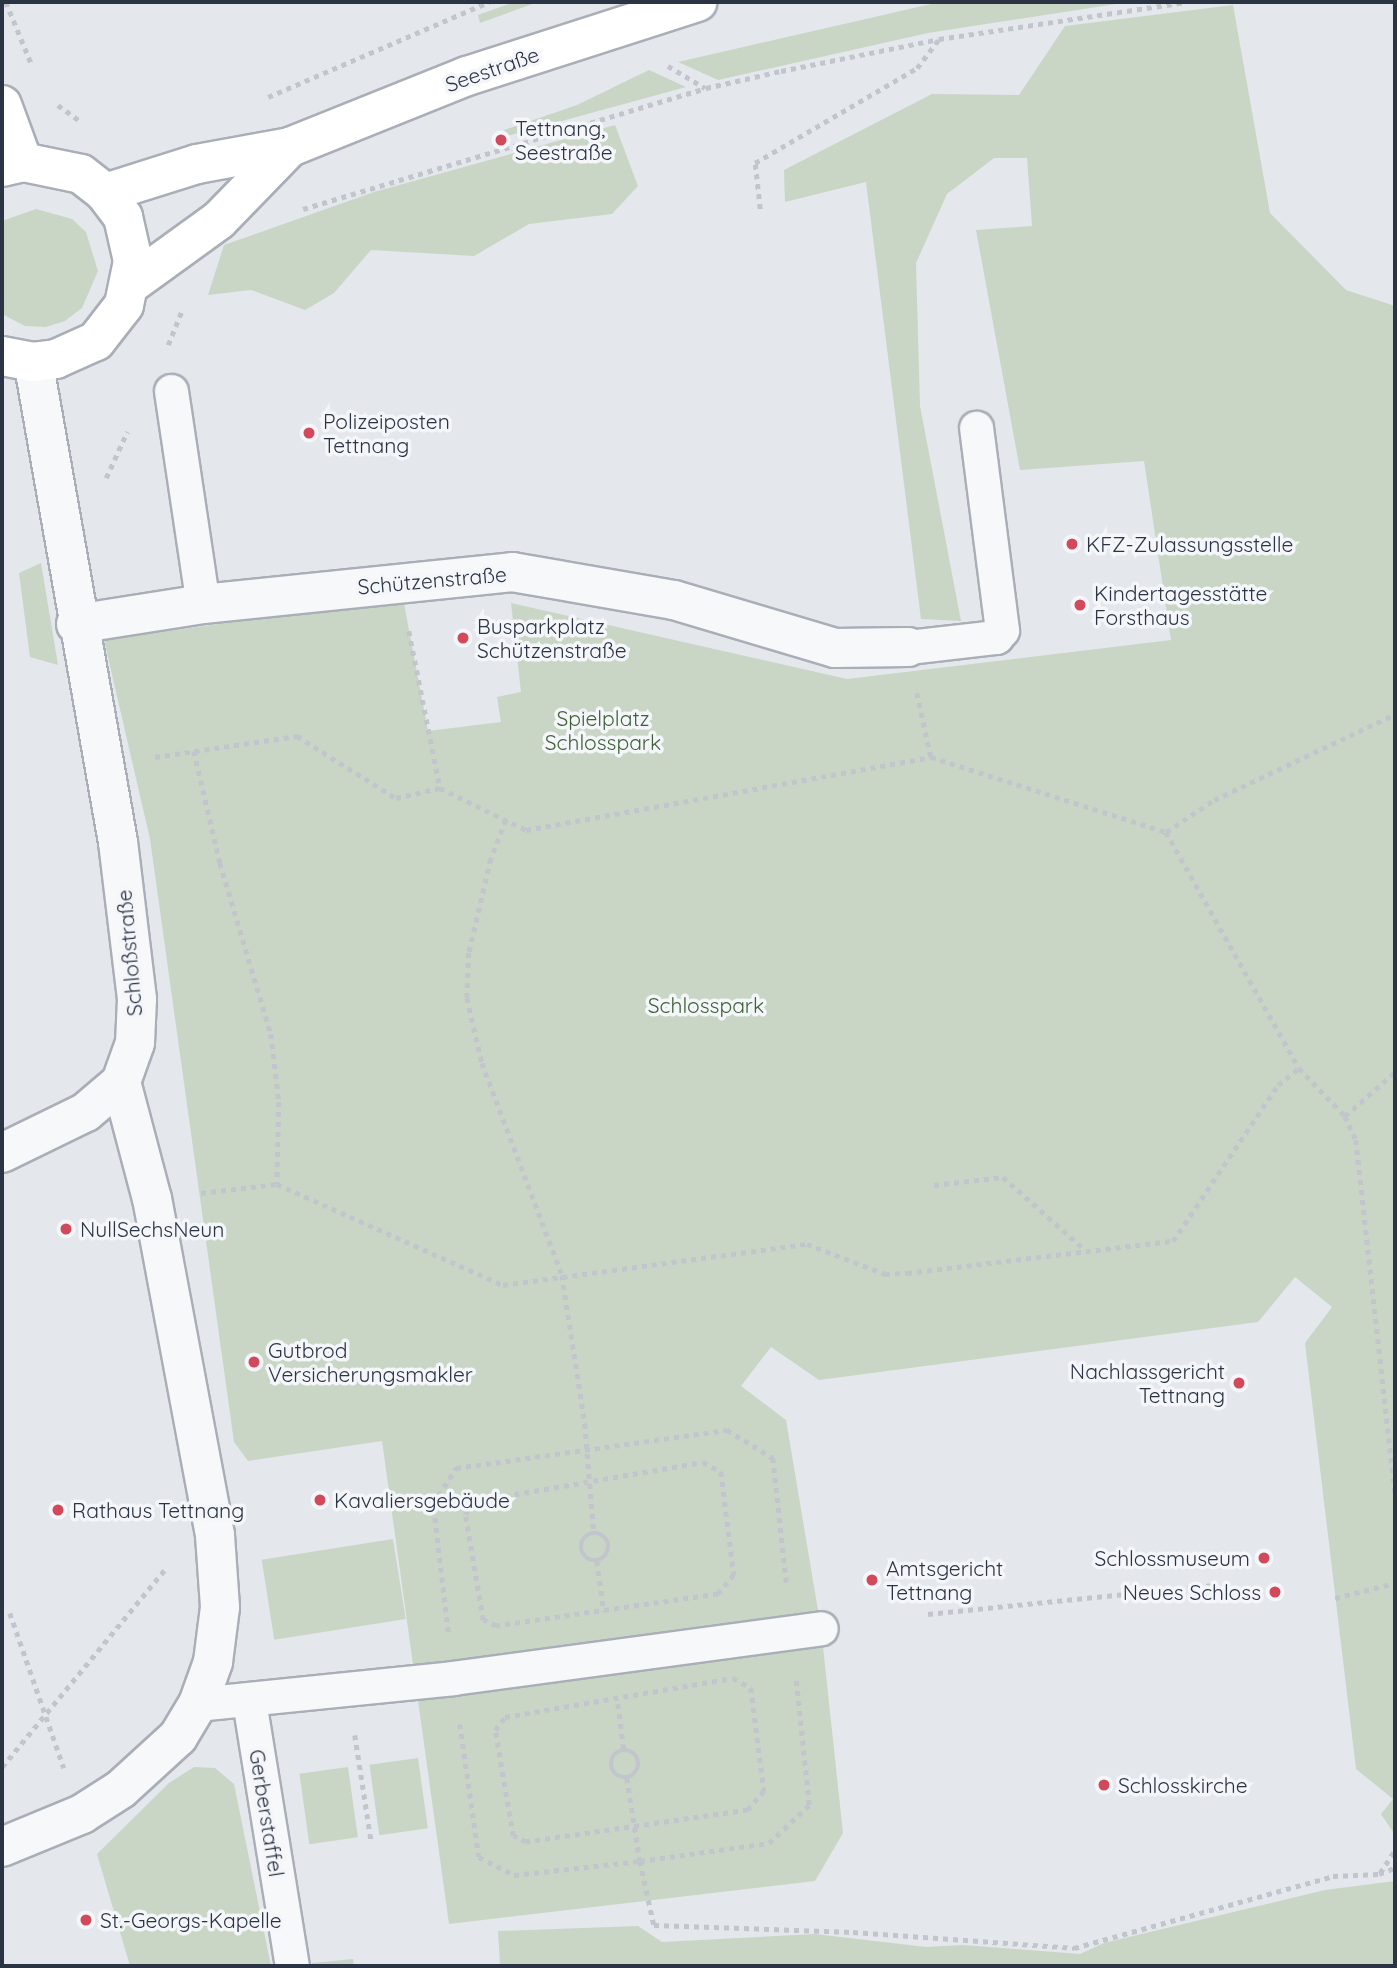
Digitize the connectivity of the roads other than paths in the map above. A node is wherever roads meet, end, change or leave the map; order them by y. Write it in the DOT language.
graph roads {
  1 [pos="673,5"];
  2 [pos="2,105"];
  3 [pos="290,147"];
  4 [pos="12,165"];
  5 [pos="105,193"];
  6 [pos="132,284"];
  7 [pos="17,359"];
  8 [pos="171,391"];
  9 [pos="976,428"];
  10 [pos="203,604"];
  11 [pos="76,624"];
  12 [pos="908,647"];
  13 [pos="121,1082"];
  14 [pos="2,1153"];
  15 [pos="821,1628"];
  16 [pos="248,1701"];
  17 [pos="198,1704"];
  18 [pos="2,1847"];
  19 [pos="292,1966"];
  1 -- 3 [label="main road, Seestraße"];
  2 -- 4 [label="main road"];
  3 -- 5 [label="main road, Seestraße"];
  3 -- 6 [label="main road, Seestraße"];
  4 -- 5 [label="main road"];
  5 -- 6 [label="main road"];
  6 -- 7 [label="main road"];
  7 -- 11 [label="street, Schloßstraße"];
  8 -- 10 [label="lane"];
  9 -- 12 [label="lane"];
  10 -- 11 [label="street, Schützenstraße"];
  10 -- 12 [label="street, Schützenstraße"];
  11 -- 13 [label="street, Schloßstraße"];
  13 -- 14 [label="street"];
  13 -- 17 [label="street"];
  15 -- 16 [label="lane"];
  16 -- 17 [label="lane"];
  16 -- 19 [label="lane, Gerberstaffel"];
  17 -- 18 [label="street"];
}
